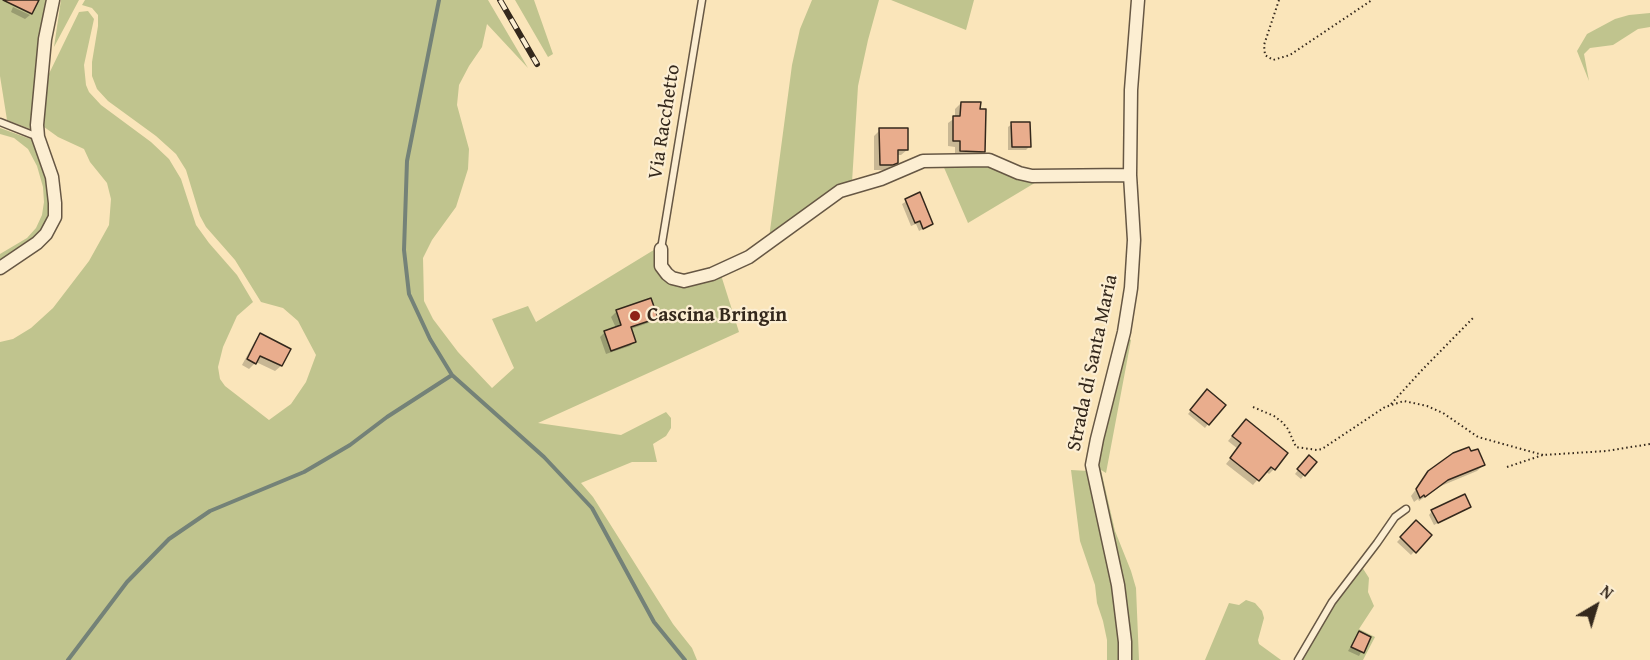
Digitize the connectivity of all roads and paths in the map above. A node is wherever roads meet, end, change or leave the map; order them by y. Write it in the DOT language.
graph roads {
  1 [pos="53,0"];
  2 [pos="702,0"];
  3 [pos="1138,0"];
  4 [pos="1279,0"];
  5 [pos="1372,0"];
  6 [pos="0,122"];
  7 [pos="38,137"];
  8 [pos="1130,175"];
  9 [pos="661,249"];
  10 [pos="0,268"];
  11 [pos="1474,317"];
  12 [pos="1391,404"];
  13 [pos="1253,407"];
  14 [pos="1650,444"];
  15 [pos="1543,455"];
  16 [pos="1507,467"];
  17 [pos="1406,509"];
  18 [pos="1125,660"];
  19 [pos="1298,660"];
  1 -- 7 [label="street"];
  2 -- 9 [label="lane, Via Racchetto"];
  3 -- 8 [label="street, Strada di Santa Maria"];
  4 -- 5 [label="path"];
  6 -- 7 [label="lane"];
  7 -- 10 [label="street"];
  8 -- 9 [label="street"];
  8 -- 18 [label="street, Strada di Santa Maria"];
  11 -- 12 [label="path"];
  12 -- 13 [label="path"];
  12 -- 15 [label="path"];
  14 -- 15 [label="path"];
  15 -- 16 [label="path"];
  17 -- 19 [label="lane"];
}
